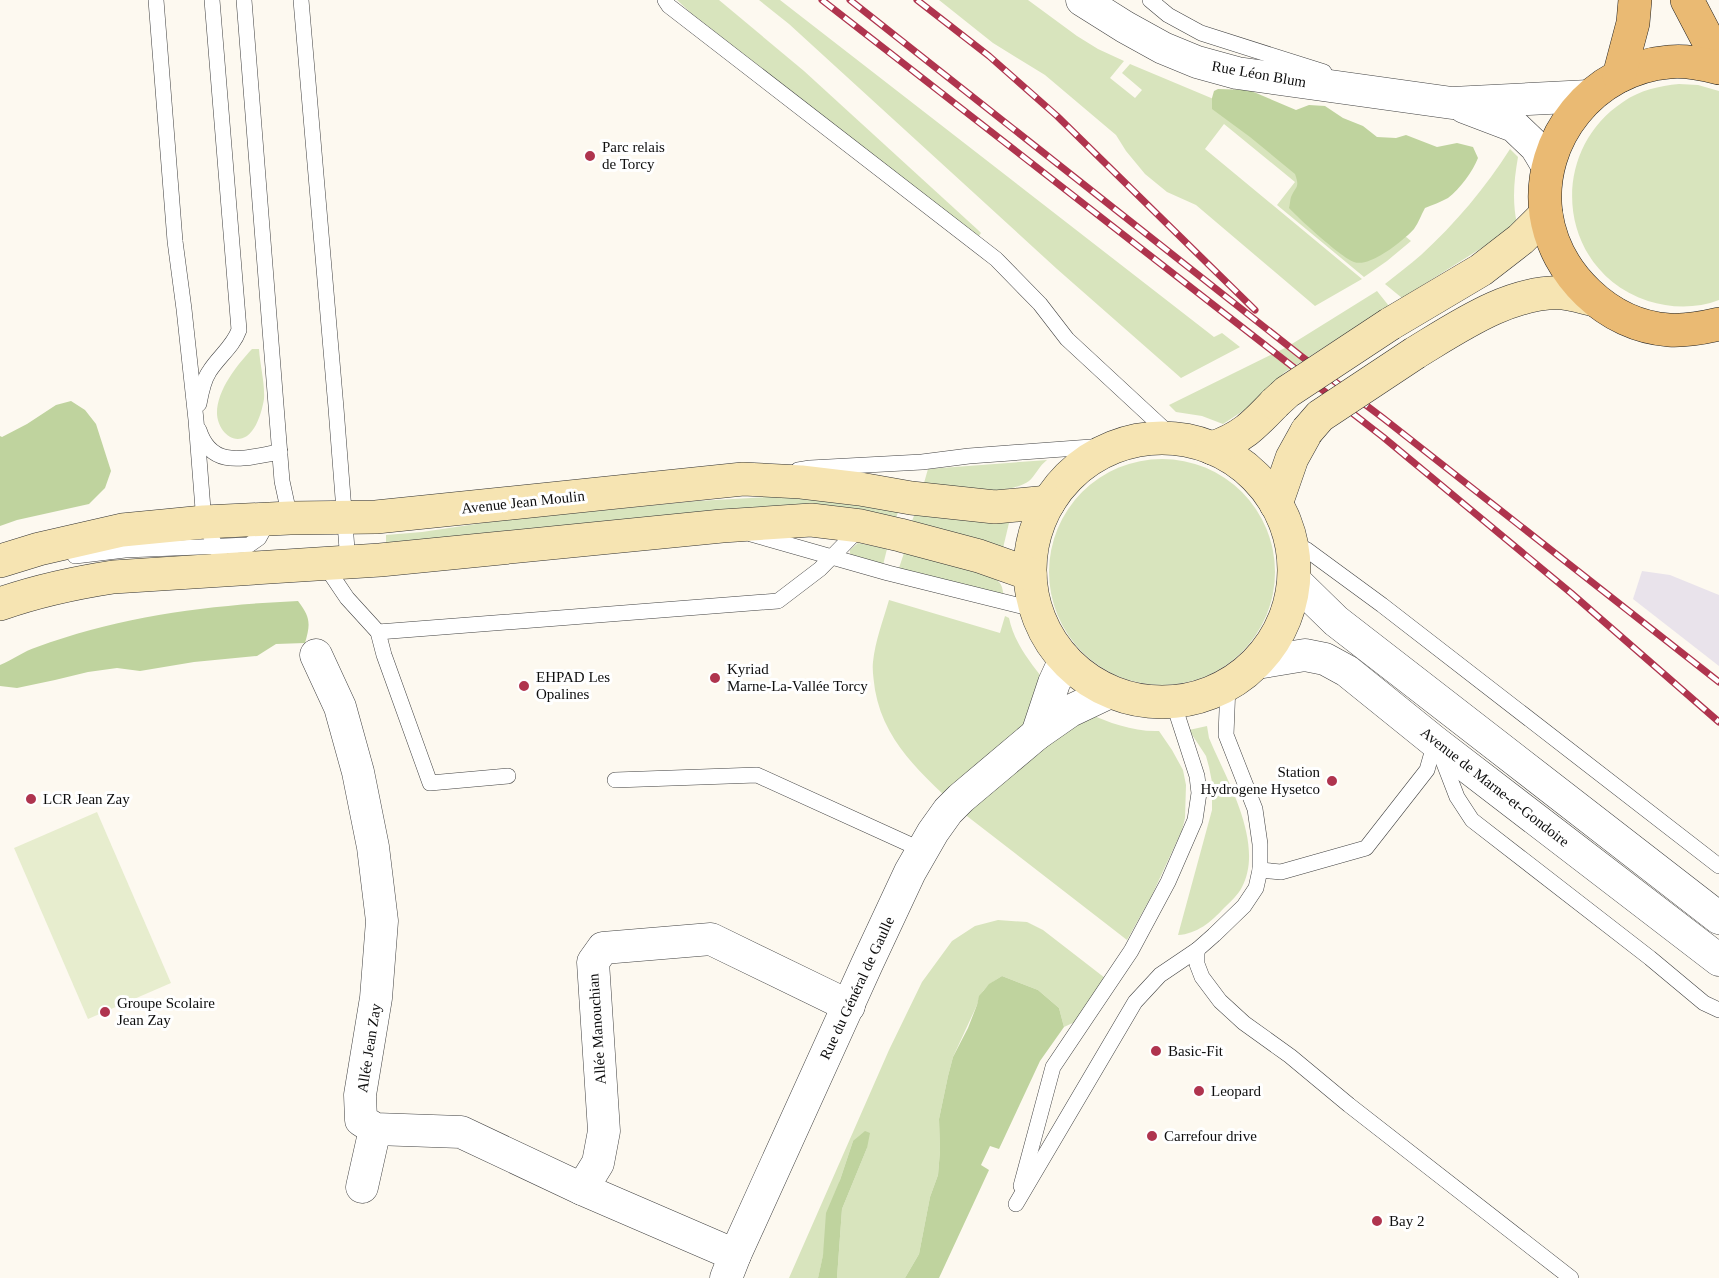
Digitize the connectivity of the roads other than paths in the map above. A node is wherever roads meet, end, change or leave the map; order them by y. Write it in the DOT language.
graph roads {
  1 [pos="156,0"];
  2 [pos="212,0"];
  3 [pos="244,0"];
  4 [pos="301,0"];
  5 [pos="665,0"];
  6 [pos="1082,0"];
  7 [pos="1150,0"];
  8 [pos="1635,0"];
  9 [pos="1687,0"];
  10 [pos="1719,61"];
  11 [pos="1719,68"];
  12 [pos="1619,76"];
  13 [pos="1398,96"];
  14 [pos="1589,96"];
  15 [pos="1452,103"];
  16 [pos="1548,167"];
  17 [pos="1546,214"];
  18 [pos="1595,300"];
  19 [pos="1719,324"];
  20 [pos="196,420"];
  21 [pos="1175,439"];
  22 [pos="1118,446"];
  23 [pos="1212,448"];
  24 [pos="280,452"];
  25 [pos="743,479"];
  26 [pos="1049,502"];
  27 [pos="1276,504"];
  28 [pos="344,517"];
  29 [pos="279,519"];
  30 [pos="722,525"];
  31 [pos="861,526"];
  32 [pos="1291,542"];
  33 [pos="215,546"];
  34 [pos="830,557"];
  35 [pos="0,561"];
  36 [pos="335,562"];
  37 [pos="1030,574"];
  38 [pos="0,577"];
  39 [pos="1294,580"];
  40 [pos="0,604"];
  41 [pos="1037,610"];
  42 [pos="378,632"];
  43 [pos="316,655"];
  44 [pos="1065,659"];
  45 [pos="1257,663"];
  46 [pos="1228,685"];
  47 [pos="1110,692"];
  48 [pos="1173,702"];
  49 [pos="1037,734"];
  50 [pos="1435,742"];
  51 [pos="508,776"];
  52 [pos="615,780"];
  53 [pos="921,850"];
  54 [pos="1719,866"];
  55 [pos="1260,870"];
  56 [pos="1719,918"];
  57 [pos="1197,950"];
  58 [pos="1719,960"];
  59 [pos="849,1006"];
  60 [pos="1719,1010"];
  61 [pos="375,1129"];
  62 [pos="362,1187"];
  63 [pos="582,1189"];
  64 [pos="731,1267"];
  65 [pos="1571,1278"];
  1 -- 20 [label="lane"];
  2 -- 20 [label="lane"];
  3 -- 24 [label="lane"];
  4 -- 28 [label="lane"];
  5 -- 21 [label="lane"];
  6 -- 13 [label="street, Rue Léon Blum"];
  7 -- 13 [label="lane"];
  8 -- 12 [label="main road"];
  9 -- 10 [label="main road"];
  11 -- 12 [label="main road"];
  12 -- 14 [label="main road"];
  13 -- 15 [label="street, Rue Léon Blum"];
  14 -- 15 [label="street, Rue Léon Blum"];
  14 -- 16 [label="main road"];
  15 -- 16 [label="street, Rue Léon Blum"];
  16 -- 17 [label="main road"];
  17 -- 18 [label="main road"];
  17 -- 23 [label="street, bridge"];
  18 -- 19 [label="main road"];
  18 -- 27 [label="street, bridge"];
  20 -- 24 [label="lane"];
  20 -- 33 [label="lane"];
  21 -- 22 [label="street"];
  21 -- 23 [label="street"];
  22 -- 25 [label="lane"];
  22 -- 26 [label="street"];
  23 -- 27 [label="street"];
  24 -- 29 [label="lane"];
  25 -- 26 [label="street, Avenue Jean Moulin"];
  25 -- 28 [label="street, Avenue Jean Moulin"];
  26 -- 37 [label="street"];
  27 -- 32 [label="street"];
  28 -- 29 [label="street, Avenue Jean Moulin"];
  28 -- 36 [label="lane"];
  29 -- 33 [label="street, Avenue Jean Moulin"];
  30 -- 31 [label="street, Avenue Jean Moulin"];
  30 -- 34 [label="lane"];
  30 -- 36 [label="street, Avenue Jean Moulin"];
  31 -- 34 [label="lane"];
  31 -- 37 [label="street, Avenue Jean Moulin"];
  32 -- 39 [label="street"];
  32 -- 54 [label="lane"];
  33 -- 35 [label="street, Avenue Jean Moulin"];
  33 -- 36 [label="street, Avenue Jean Moulin"];
  33 -- 38 [label="lane"];
  33 -- 40 [label="street, Avenue Jean Moulin"];
  34 -- 41 [label="lane"];
  34 -- 42 [label="lane"];
  36 -- 42 [label="lane"];
  37 -- 41 [label="street"];
  39 -- 45 [label="street"];
  39 -- 56 [label="street"];
  41 -- 44 [label="street"];
  42 -- 51 [label="lane"];
  43 -- 61 [label="street, Allée Jean Zay"];
  44 -- 47 [label="street"];
  44 -- 49 [label="street"];
  45 -- 46 [label="street"];
  45 -- 50 [label="street, Avenue de Marne-et-Gondoire"];
  46 -- 48 [label="street"];
  46 -- 55 [label="lane"];
  47 -- 48 [label="street"];
  47 -- 49 [label="street, Rue du Général de Gaulle"];
  48 -- 57 [label="lane"];
  49 -- 53 [label="street, Rue du Général de Gaulle"];
  50 -- 55 [label="lane"];
  50 -- 58 [label="street, Avenue de Marne-et-Gondoire"];
  50 -- 60 [label="lane"];
  52 -- 53 [label="lane"];
  53 -- 59 [label="street, Rue du Général de Gaulle"];
  55 -- 57 [label="lane"];
  57 -- 65 [label="lane"];
  59 -- 63 [label="street, Allée Manouchian"];
  59 -- 64 [label="street, Rue du Général de Gaulle"];
  61 -- 62 [label="street"];
  61 -- 63 [label="street"];
  63 -- 64 [label="street"];
}
